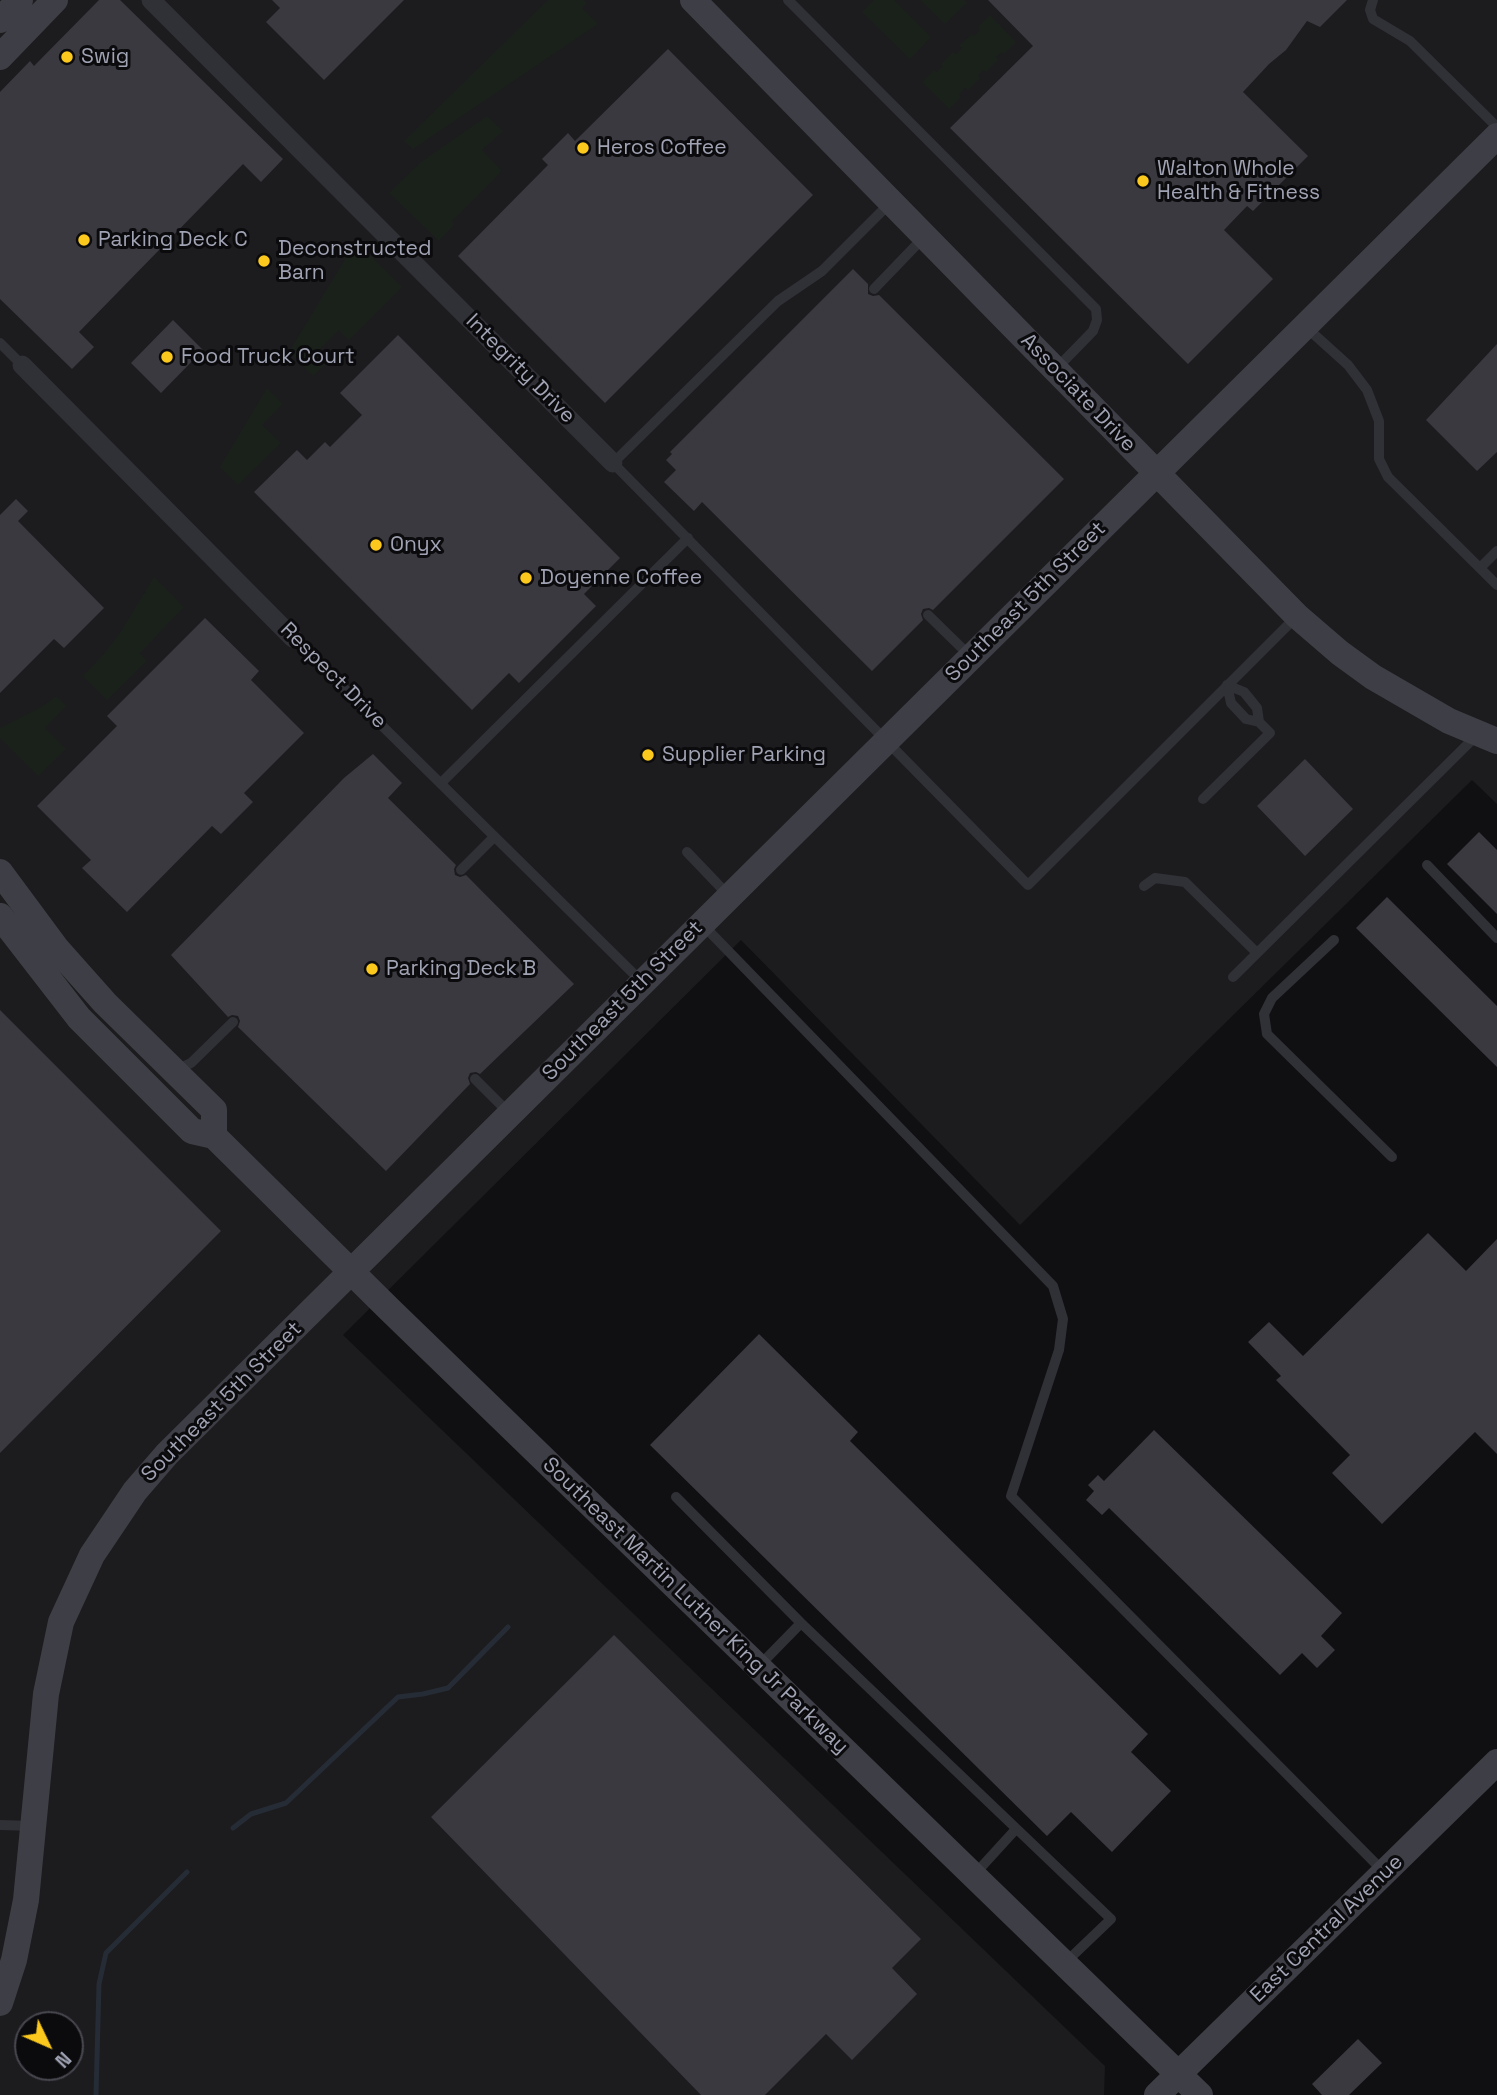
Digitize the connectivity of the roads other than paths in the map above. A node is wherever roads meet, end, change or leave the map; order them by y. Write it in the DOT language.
graph roads {
  1 [pos="20,0"];
  2 [pos="55,0"];
  3 [pos="151,0"];
  4 [pos="693,0"];
  5 [pos="788,0"];
  6 [pos="1373,0"];
  7 [pos="0,20"];
  8 [pos="0,57"];
  9 [pos="1497,127"];
  10 [pos="1497,136"];
  11 [pos="891,202"];
  12 [pos="925,236"];
  13 [pos="874,289"];
  14 [pos="1306,326"];
  15 [pos="0,343"];
  16 [pos="23,366"];
  17 [pos="1055,369"];
  18 [pos="614,464"];
  19 [pos="1156,472"];
  20 [pos="688,538"];
  21 [pos="1497,551"];
  22 [pos="1480,568"];
  23 [pos="1497,585"];
  24 [pos="928,615"];
  25 [pos="1297,616"];
  26 [pos="293,638"];
  27 [pos="971,657"];
  28 [pos="1227,685"];
  29 [pos="1259,722"];
  30 [pos="1488,737"];
  31 [pos="887,740"];
  32 [pos="441,783"];
  33 [pos="1203,799"];
  34 [pos="494,837"];
  35 [pos="687,852"];
  36 [pos="1427,865"];
  37 [pos="461,870"];
  38 [pos="0,872"];
  39 [pos="1144,886"];
  40 [pos="729,896"];
  41 [pos="0,916"];
  42 [pos="702,924"];
  43 [pos="1497,938"];
  44 [pos="1334,940"];
  45 [pos="1257,953"];
  46 [pos="1233,977"];
  47 [pos="643,983"];
  48 [pos="233,1022"];
  49 [pos="174,1071"];
  50 [pos="475,1079"];
  51 [pos="510,1114"];
  52 [pos="214,1136"];
  53 [pos="1392,1157"];
  54 [pos="351,1272"];
  55 [pos="676,1497"];
  56 [pos="801,1623"];
  57 [pos="759,1667"];
  58 [pos="1497,1762"];
  59 [pos="0,1825"];
  60 [pos="33,1826"];
  61 [pos="1016,1829"];
  62 [pos="1385,1872"];
  63 [pos="973,1875"];
  64 [pos="1064,1964"];
  65 [pos="0,2003"];
  66 [pos="1178,2074"];
  67 [pos="1157,2095"];
  68 [pos="1200,2095"];
  1 -- 7 [label="street"];
  2 -- 8 [label="street"];
  3 -- 18 [label="street, Integrity Drive"];
  4 -- 11 [label="street, Associate Drive"];
  5 -- 17 [label="lane"];
  6 -- 9 [label="lane"];
  10 -- 14 [label="street, Southeast 5th Street"];
  11 -- 12 [label="street, Associate Drive"];
  11 -- 18 [label="lane"];
  12 -- 13 [label="lane"];
  12 -- 17 [label="street, Associate Drive"];
  14 -- 19 [label="street, Southeast 5th Street"];
  14 -- 22 [label="lane"];
  15 -- 16 [label="lane, Respect Drive"];
  16 -- 26 [label="street, Respect Drive"];
  17 -- 19 [label="street, Associate Drive"];
  18 -- 20 [label="lane, Integrity Drive"];
  19 -- 25 [label="street, Associate Drive"];
  19 -- 27 [label="street, Southeast 5th Street"];
  20 -- 31 [label="lane, Integrity Drive"];
  20 -- 32 [label="lane"];
  21 -- 22 [label="lane"];
  22 -- 23 [label="lane"];
  24 -- 27 [label="lane"];
  25 -- 28 [label="lane"];
  25 -- 30 [label="street, Associate Drive"];
  26 -- 32 [label="lane, Respect Drive"];
  27 -- 31 [label="street, Southeast 5th Street"];
  28 -- 29 [label="lane"];
  28 -- 29 [label="lane"];
  28 -- 31 [label="lane, Integrity Drive"];
  29 -- 33 [label="lane"];
  30 -- 45 [label="lane"];
  31 -- 40 [label="street, Southeast 5th Street"];
  32 -- 34 [label="lane, Respect Drive"];
  34 -- 37 [label="lane"];
  34 -- 47 [label="lane, Respect Drive"];
  35 -- 40 [label="lane"];
  36 -- 43 [label="lane"];
  38 -- 49 [label="street"];
  39 -- 45 [label="lane"];
  40 -- 42 [label="street, Southeast 5th Street"];
  41 -- 52 [label="street, Southeast Martin Luther King Jr Parkway"];
  42 -- 47 [label="street, Southeast 5th Street"];
  42 -- 62 [label="lane"];
  44 -- 53 [label="lane"];
  45 -- 46 [label="lane"];
  47 -- 51 [label="street, Southeast 5th Street"];
  48 -- 49 [label="lane"];
  49 -- 52 [label="street"];
  50 -- 51 [label="lane"];
  51 -- 54 [label="street, Southeast 5th Street"];
  52 -- 54 [label="street, Southeast Martin Luther King Jr Parkway"];
  54 -- 57 [label="street, Southeast Martin Luther King Jr Parkway"];
  54 -- 60 [label="street, Southeast 5th Street"];
  55 -- 56 [label="lane"];
  56 -- 57 [label="lane"];
  56 -- 61 [label="lane"];
  57 -- 63 [label="street, Southeast Martin Luther King Jr Parkway"];
  58 -- 62 [label="street, East Central Avenue"];
  59 -- 60 [label="lane"];
  60 -- 65 [label="street, Southeast 5th Street"];
  61 -- 63 [label="lane"];
  61 -- 64 [label="lane"];
  62 -- 66 [label="street, East Central Avenue"];
  63 -- 64 [label="street, Southeast Martin Luther King Jr Parkway"];
  64 -- 66 [label="street, Southeast Martin Luther King Jr Parkway"];
  66 -- 67 [label="street, East Central Avenue"];
  66 -- 68 [label="street, Southeast Martin Luther King Jr Parkway"];
}
